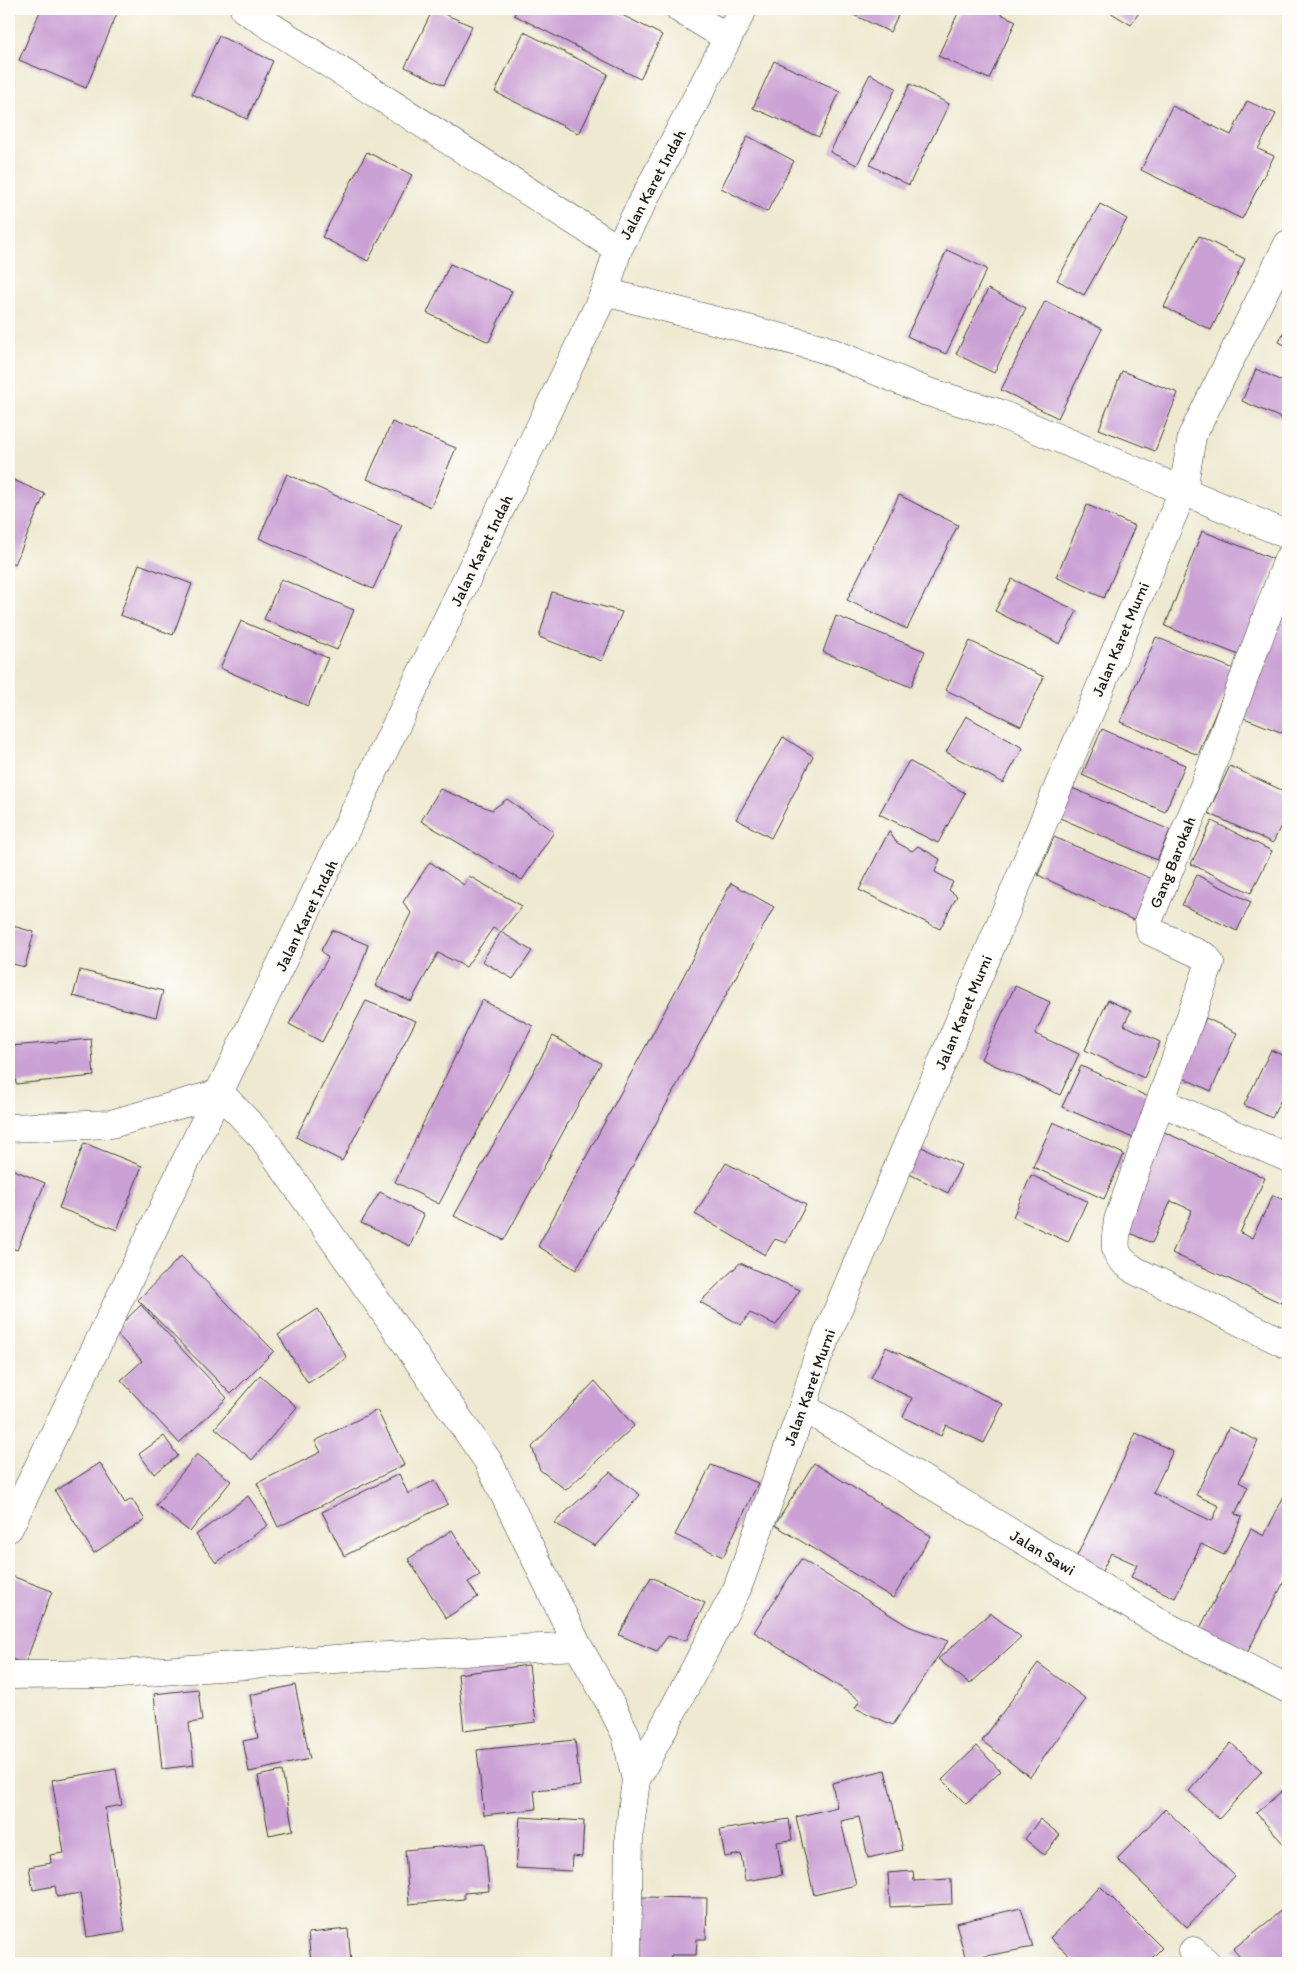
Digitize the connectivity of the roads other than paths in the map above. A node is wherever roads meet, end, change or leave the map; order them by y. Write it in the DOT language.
graph roads {
  1 [pos="244,9"];
  2 [pos="680,9"];
  3 [pos="742,9"];
  4 [pos="728,38"];
  5 [pos="1288,244"];
  6 [pos="618,249"];
  7 [pos="605,292"];
  8 [pos="1183,491"];
  9 [pos="1288,535"];
  10 [pos="1288,559"];
  11 [pos="220,1093"];
  12 [pos="1162,1102"];
  13 [pos="9,1128"];
  14 [pos="1288,1158"];
  15 [pos="1288,1345"];
  16 [pos="802,1407"];
  17 [pos="9,1528"];
  18 [pos="578,1646"];
  19 [pos="9,1675"];
  20 [pos="1288,1689"];
  21 [pos="636,1780"];
  22 [pos="627,1963"];
  1 -- 6 [label="street"];
  2 -- 4 [label="street"];
  3 -- 4 [label="street, Jalan Karet Indah"];
  4 -- 6 [label="street, Jalan Karet Indah"];
  5 -- 8 [label="street, Jalan Karet Murni"];
  6 -- 7 [label="street, Jalan Karet Indah"];
  7 -- 8 [label="street"];
  7 -- 11 [label="street, Jalan Karet Indah"];
  8 -- 9 [label="street"];
  8 -- 16 [label="street, Jalan Karet Murni"];
  10 -- 12 [label="street, Gang Barokah"];
  11 -- 13 [label="street"];
  11 -- 17 [label="street, Jalan Karet Indah"];
  11 -- 18 [label="street"];
  12 -- 14 [label="street"];
  12 -- 15 [label="street, Gang Barokah"];
  16 -- 20 [label="street, Jalan Sawi"];
  16 -- 21 [label="street, Jalan Karet Murni"];
  18 -- 19 [label="street"];
  18 -- 21 [label="street"];
  21 -- 22 [label="street"];
}
